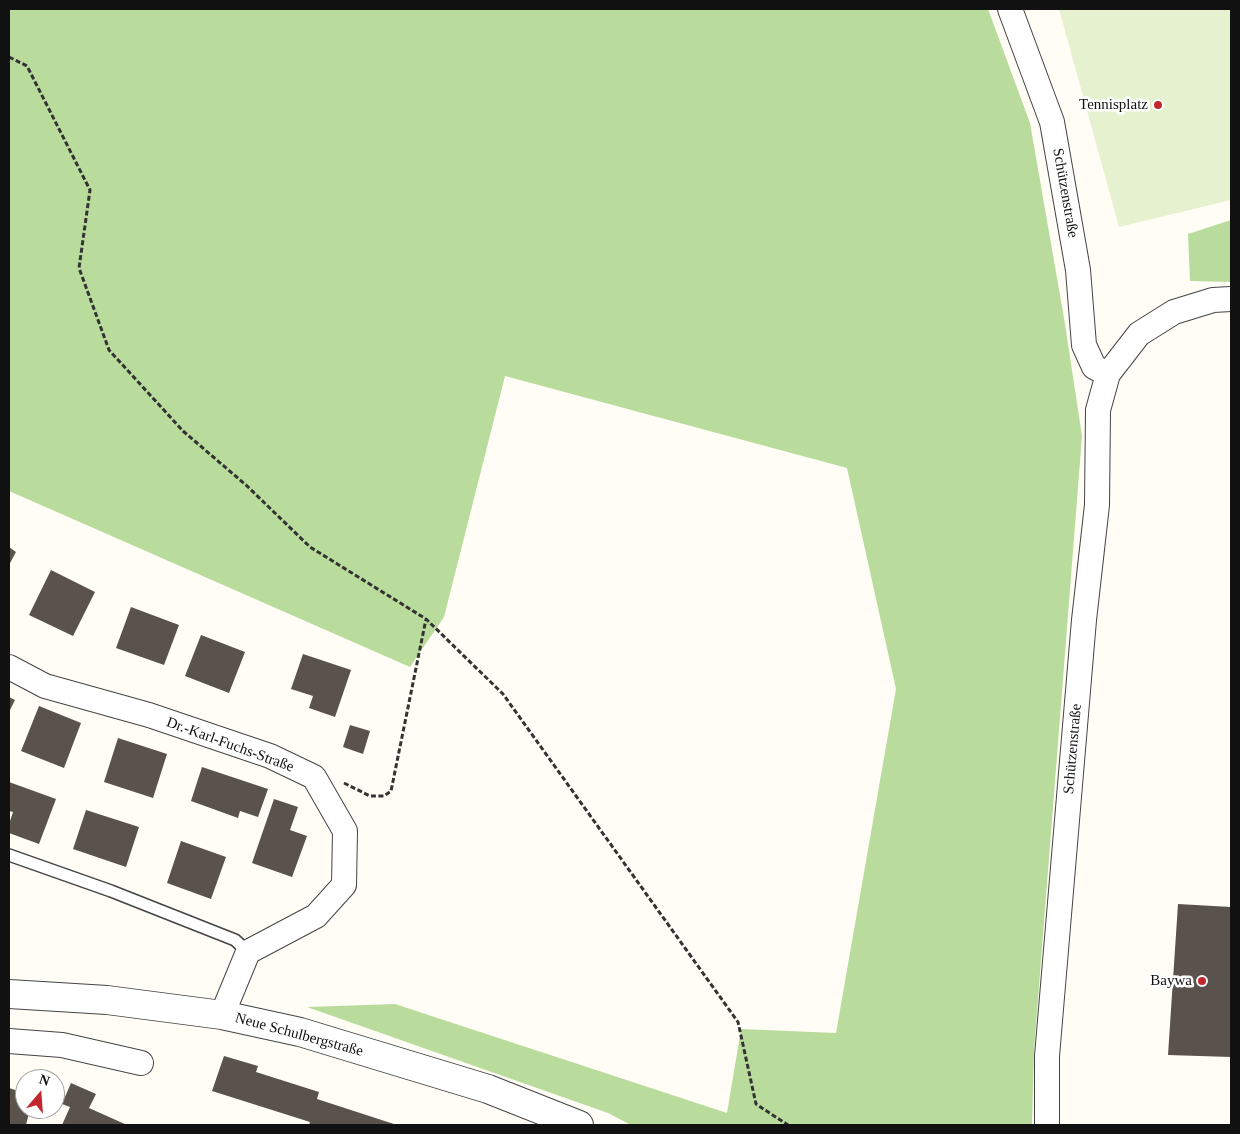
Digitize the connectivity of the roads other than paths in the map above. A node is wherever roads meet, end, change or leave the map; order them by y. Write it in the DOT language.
graph roads {
  1 [pos="1010,9"];
  2 [pos="1231,299"];
  3 [pos="1108,374"];
  4 [pos="9,667"];
  5 [pos="9,855"];
  6 [pos="248,952"];
  7 [pos="9,994"];
  8 [pos="222,1015"];
  9 [pos="9,1041"];
  10 [pos="141,1062"];
  11 [pos="579,1125"];
  12 [pos="1046,1125"];
  1 -- 3 [label="street, Schützenstraße"];
  2 -- 3 [label="street, Schützenstraße"];
  3 -- 12 [label="street, Schützenstraße"];
  4 -- 6 [label="street, Dr.-Karl-Fuchs-Straße"];
  5 -- 6 [label="lane"];
  6 -- 8 [label="street"];
  7 -- 8 [label="street, Neue Schulbergstraße"];
  8 -- 11 [label="street, Neue Schulbergstraße"];
  9 -- 10 [label="street"];
}
